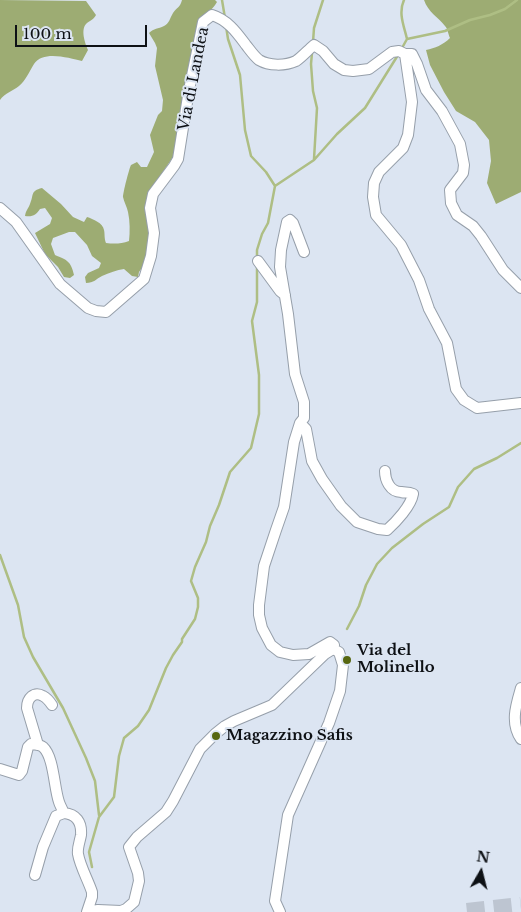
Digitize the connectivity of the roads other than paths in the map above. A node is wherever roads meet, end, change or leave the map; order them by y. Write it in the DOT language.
graph roads {
  1 [pos="405,54"];
  2 [pos="0,208"];
  3 [pos="304,252"];
  4 [pos="258,261"];
  5 [pos="521,288"];
  6 [pos="285,295"];
  7 [pos="521,403"];
  8 [pos="300,423"];
  9 [pos="385,471"];
  10 [pos="333,649"];
  11 [pos="521,688"];
  12 [pos="52,705"];
  13 [pos="521,739"];
  14 [pos="38,745"];
  15 [pos="0,769"];
  16 [pos="64,813"];
  17 [pos="35,875"];
  18 [pos="88,912"];
  19 [pos="280,912"];
  1 -- 2 [label="street, Via di Landea"];
  1 -- 5 [label="street"];
  1 -- 7 [label="street"];
  3 -- 6 [label="street"];
  4 -- 6 [label="street"];
  6 -- 8 [label="street"];
  8 -- 9 [label="street"];
  8 -- 10 [label="street"];
  10 -- 18 [label="street"];
  10 -- 19 [label="street"];
  11 -- 13 [label="street"];
  12 -- 14 [label="street"];
  14 -- 15 [label="street"];
  14 -- 16 [label="street"];
  16 -- 17 [label="street"];
  16 -- 18 [label="street"];
}
